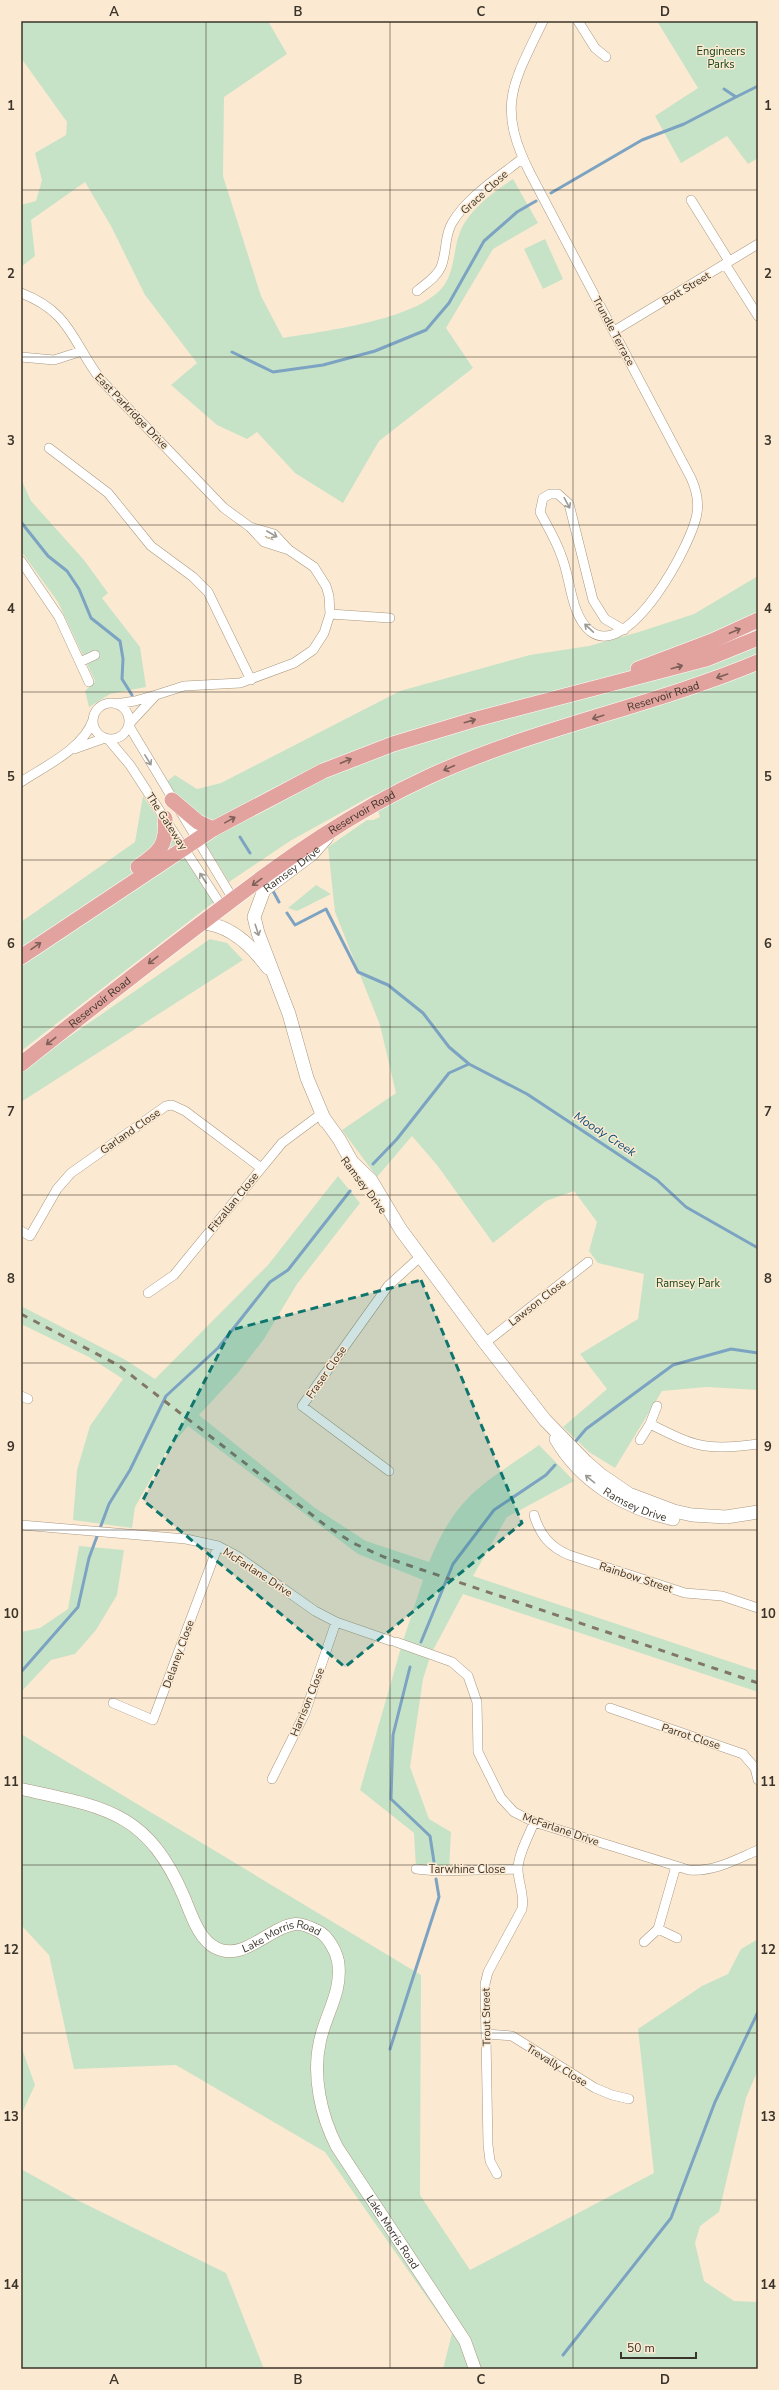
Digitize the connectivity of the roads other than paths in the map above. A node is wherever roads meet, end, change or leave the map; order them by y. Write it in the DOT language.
graph roads {
  1 [pos="543,21"];
  2 [pos="578,21"];
  3 [pos="606,57"];
  4 [pos="523,158"];
  5 [pos="690,200"];
  6 [pos="758,244"];
  7 [pos="727,263"];
  8 [pos="417,291"];
  9 [pos="21,293"];
  10 [pos="758,316"];
  11 [pos="614,331"];
  12 [pos="82,351"];
  13 [pos="21,357"];
  14 [pos="49,448"];
  15 [pos="21,562"];
  16 [pos="330,614"];
  17 [pos="390,618"];
  18 [pos="758,620"];
  19 [pos="624,630"];
  20 [pos="758,638"];
  21 [pos="95,655"];
  22 [pos="80,662"];
  23 [pos="758,662"];
  24 [pos="251,680"];
  25 [pos="89,682"];
  26 [pos="156,695"];
  27 [pos="568,695"];
  28 [pos="116,704"];
  29 [pos="94,716"];
  30 [pos="129,725"];
  31 [pos="107,738"];
  32 [pos="65,752"];
  33 [pos="21,782"];
  34 [pos="172,800"];
  35 [pos="165,818"];
  36 [pos="335,828"];
  37 [pos="213,829"];
  38 [pos="197,840"];
  39 [pos="184,848"];
  40 [pos="228,903"];
  41 [pos="201,923"];
  42 [pos="50,936"];
  43 [pos="21,957"];
  44 [pos="276,981"];
  45 [pos="21,1064"];
  46 [pos="321,1114"];
  47 [pos="260,1167"];
  48 [pos="21,1231"];
  49 [pos="421,1256"];
  50 [pos="588,1262"];
  51 [pos="148,1293"];
  52 [pos="485,1342"];
  53 [pos="657,1406"];
  54 [pos="545,1420"];
  55 [pos="650,1424"];
  56 [pos="640,1440"];
  57 [pos="758,1444"];
  58 [pos="389,1471"];
  59 [pos="758,1512"];
  60 [pos="534,1515"];
  61 [pos="758,1521"];
  62 [pos="21,1525"];
  63 [pos="218,1546"];
  64 [pos="758,1608"];
  65 [pos="336,1622"];
  66 [pos="113,1703"];
  67 [pos="610,1708"];
  68 [pos="272,1779"];
  69 [pos="758,1780"];
  70 [pos="21,1789"];
  71 [pos="534,1822"];
  72 [pos="758,1850"];
  73 [pos="676,1866"];
  74 [pos="416,1869"];
  75 [pos="518,1869"];
  76 [pos="658,1929"];
  77 [pos="677,1938"];
  78 [pos="644,1942"];
  79 [pos="486,2034"];
  80 [pos="629,2099"];
  81 [pos="497,2174"];
  82 [pos="475,2369"];
  1 -- 4 [label="street, Trundle Terrace"];
  2 -- 3 [label="street"];
  4 -- 8 [label="street, Grace Close"];
  4 -- 11 [label="street, Trundle Terrace"];
  5 -- 7 [label="street"];
  6 -- 7 [label="street, Bott Street"];
  7 -- 10 [label="street"];
  7 -- 11 [label="street, Bott Street"];
  9 -- 12 [label="street, East Parkridge Drive"];
  11 -- 19 [label="street, Trundle Terrace"];
  12 -- 13 [label="street"];
  12 -- 16 [label="street, East Parkridge Drive"];
  14 -- 24 [label="street"];
  15 -- 22 [label="street"];
  16 -- 17 [label="street"];
  16 -- 24 [label="street, East Parkridge Drive"];
  27 -- 18 [label="main road, one-way"];
  19 -- 19 [label="street, Trundle Terrace, one-way"];
  27 -- 20 [label="main road, Reservoir Road, one-way"];
  21 -- 22 [label="street"];
  22 -- 25 [label="street"];
  23 -- 36 [label="main road, Reservoir Road, one-way"];
  24 -- 26 [label="street, East Parkridge Drive"];
  26 -- 28 [label="street, East Parkridge Drive"];
  26 -- 30 [label="street, East Parkridge Drive"];
  37 -- 27 [label="main road, Reservoir Road, one-way"];
  28 -- 29 [label="street"];
  28 -- 30 [label="street"];
  29 -- 31 [label="street"];
  29 -- 32 [label="street"];
  30 -- 31 [label="street"];
  30 -- 34 [label="street, The Gateway, one-way"];
  31 -- 32 [label="street"];
  31 -- 35 [label="street, The Gateway"];
  32 -- 33 [label="street"];
  34 -- 37 [label="main road"];
  34 -- 38 [label="street, The Gateway"];
  35 -- 39 [label="street, The Gateway"];
  35 -- 42 [label="main road"];
  36 -- 40 [label="main road, Reservoir Road, one-way"];
  36 -- 44 [label="main road, Ramsey Drive, one-way"];
  37 -- 38 [label="main road, Reservoir Road"];
  38 -- 39 [label="main road, Reservoir Road"];
  38 -- 40 [label="street, The Gateway"];
  40 -- 39 [label="street, The Gateway, one-way"];
  39 -- 42 [label="main road, Reservoir Road"];
  40 -- 41 [label="main road, Reservoir Road"];
  41 -- 44 [label="main road, Ramsey Drive"];
  41 -- 45 [label="main road, Reservoir Road, one-way"];
  43 -- 42 [label="main road, Reservoir Road, one-way"];
  44 -- 46 [label="main road, Ramsey Drive"];
  46 -- 47 [label="street, Fitzallan Close"];
  46 -- 49 [label="main road, Ramsey Drive"];
  47 -- 48 [label="street, Garland Close"];
  47 -- 51 [label="street, Fitzallan Close"];
  49 -- 52 [label="main road, Ramsey Drive"];
  49 -- 58 [label="street, Fraser Close"];
  50 -- 52 [label="street, Lawson Close"];
  52 -- 54 [label="main road, Ramsey Drive"];
  53 -- 55 [label="street"];
  54 -- 59 [label="main road, Ramsey Drive"];
  61 -- 54 [label="main road, Ramsey Drive, one-way"];
  55 -- 56 [label="street"];
  55 -- 57 [label="street"];
  60 -- 64 [label="street, Rainbow Street"];
  62 -- 63 [label="street, McFarlane Drive"];
  63 -- 65 [label="street, McFarlane Drive"];
  63 -- 66 [label="street, Delaney Close"];
  65 -- 68 [label="street, Harrison Close"];
  65 -- 71 [label="street, McFarlane Drive"];
  67 -- 69 [label="street, Parrot Close"];
  70 -- 82 [label="street, Lake Morris Road"];
  71 -- 73 [label="street, McFarlane Drive"];
  71 -- 75 [label="street, Trout Street"];
  72 -- 73 [label="street, McFarlane Drive"];
  73 -- 76 [label="street"];
  74 -- 75 [label="street, Tarwhine Close"];
  75 -- 79 [label="street, Trout Street"];
  76 -- 77 [label="street"];
  76 -- 78 [label="street"];
  79 -- 80 [label="street, Trevally Close"];
  79 -- 81 [label="street, Trout Street"];
}
